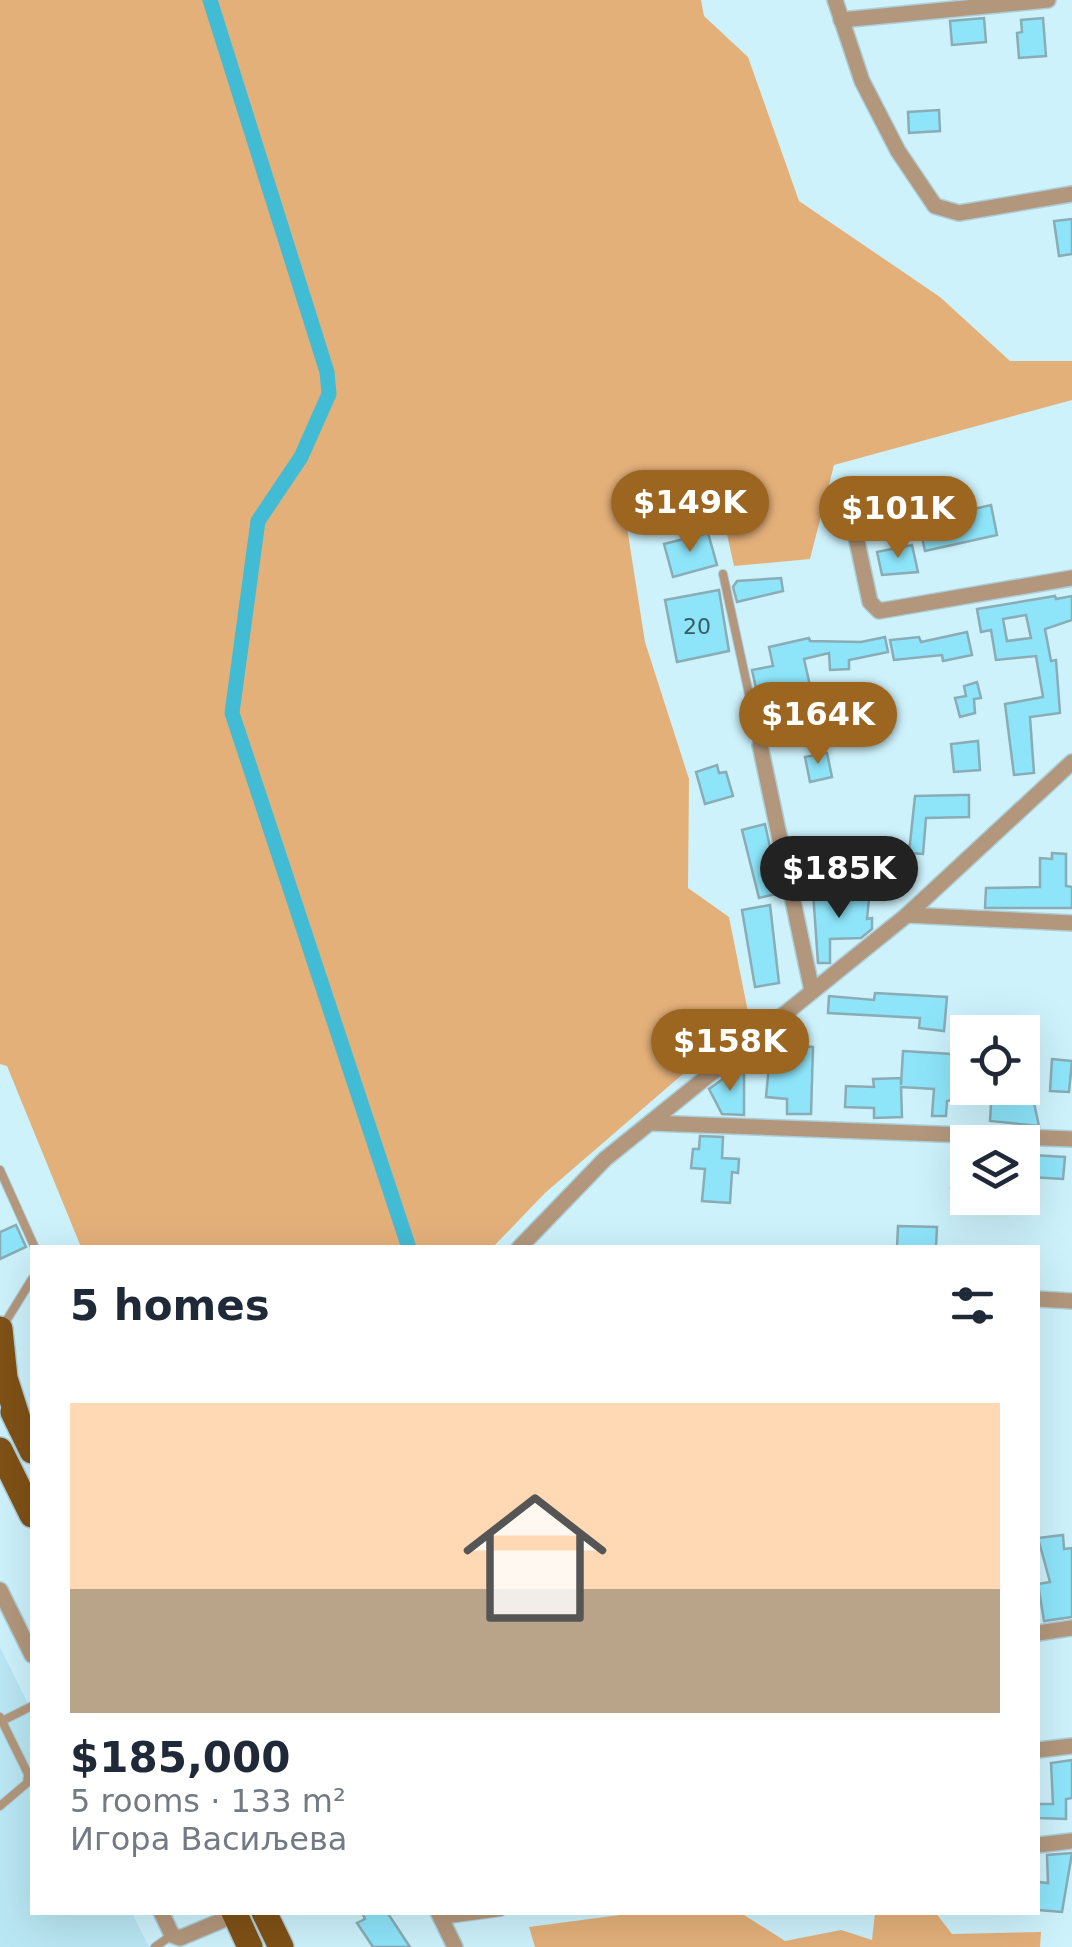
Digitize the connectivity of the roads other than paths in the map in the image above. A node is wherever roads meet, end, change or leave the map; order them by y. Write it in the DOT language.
graph roads {
  1 [pos="835,0"];
  2 [pos="1048,0"];
  3 [pos="841,20"];
  4 [pos="1072,194"];
  5 [pos="849,504"];
  6 [pos="723,574"];
  7 [pos="1072,578"];
  8 [pos="760,745"];
  9 [pos="1072,762"];
  10 [pos="1072,782"];
  11 [pos="1049,783"];
  12 [pos="906,915"];
  13 [pos="1072,923"];
  14 [pos="812,991"];
  15 [pos="650,1122"];
  16 [pos="1072,1139"];
  17 [pos="0,1170"];
  18 [pos="34,1245"];
  19 [pos="523,1245"];
  20 [pos="30,1282"];
  21 [pos="1040,1299"];
  22 [pos="1072,1301"];
  23 [pos="0,1329"];
  24 [pos="0,1386"];
  25 [pos="27,1439"];
  26 [pos="0,1450"];
  27 [pos="30,1511"];
  28 [pos="0,1590"];
  29 [pos="1072,1628"];
  30 [pos="1040,1633"];
  31 [pos="30,1652"];
  32 [pos="30,1707"];
  33 [pos="1,1719"];
  34 [pos="1072,1746"];
  35 [pos="1040,1750"];
  36 [pos="0,1806"];
  37 [pos="1072,1841"];
  38 [pos="1040,1845"];
  39 [pos="163,1915"];
  40 [pos="235,1915"];
  41 [pos="237,1915"];
  42 [pos="265,1915"];
  43 [pos="440,1916"];
  44 [pos="183,1940"];
  45 [pos="156,1947"];
  46 [pos="250,1947"];
  47 [pos="281,1947"];
  48 [pos="456,1947"];
  1 -- 3 [label="street"];
  2 -- 3 [label="street"];
  3 -- 4 [label="street"];
  5 -- 7 [label="street"];
  6 -- 8 [label="lane"];
  8 -- 14 [label="street"];
  9 -- 11 [label="street"];
  10 -- 11 [label="street"];
  11 -- 12 [label="street"];
  12 -- 13 [label="street"];
  12 -- 14 [label="street"];
  14 -- 15 [label="street"];
  15 -- 16 [label="street"];
  15 -- 19 [label="street"];
  17 -- 18 [label="lane"];
  20 -- 23 [label="lane"];
  21 -- 22 [label="street"];
  23 -- 25 [label="main road"];
  24 -- 25 [label="main road"];
  26 -- 27 [label="main road"];
  28 -- 31 [label="street"];
  29 -- 30 [label="street"];
  32 -- 33 [label="lane"];
  33 -- 36 [label="lane"];
  34 -- 35 [label="street"];
  37 -- 38 [label="street"];
  39 -- 44 [label="street"];
  40 -- 44 [label="street"];
  41 -- 46 [label="main road"];
  42 -- 47 [label="main road"];
  43 -- 48 [label="street"];
  44 -- 45 [label="lane"];
}
